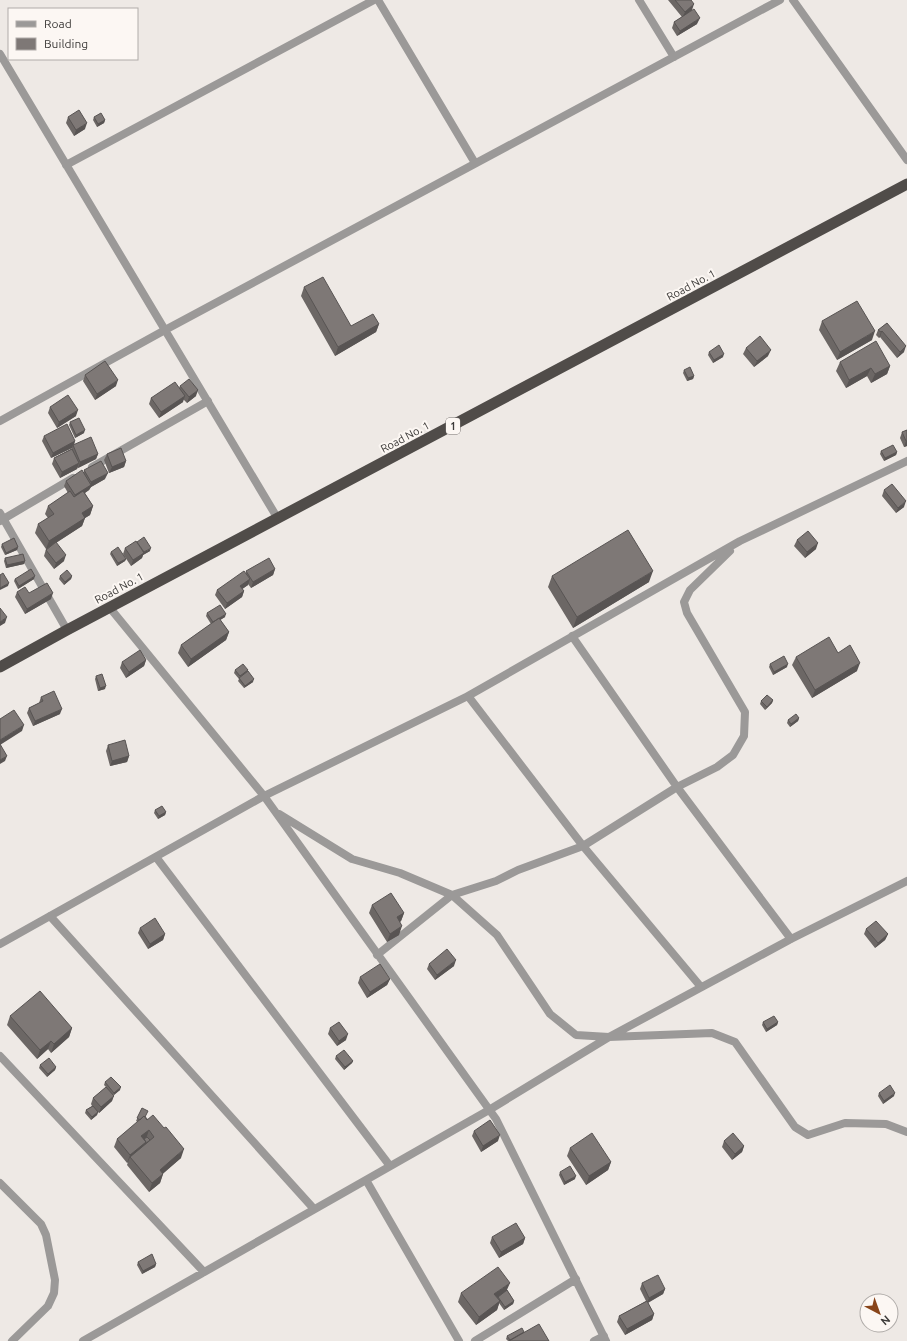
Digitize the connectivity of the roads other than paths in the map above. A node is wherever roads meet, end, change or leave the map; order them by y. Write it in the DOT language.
graph roads {
  1 [pos="374,0"];
  2 [pos="378,0"];
  3 [pos="640,0"];
  4 [pos="780,0"];
  5 [pos="793,0"];
  6 [pos="0,54"];
  7 [pos="674,57"];
  8 [pos="907,160"];
  9 [pos="475,163"];
  10 [pos="66,165"];
  11 [pos="907,184"];
  12 [pos="165,330"];
  13 [pos="208,401"];
  14 [pos="0,421"];
  15 [pos="907,460"];
  16 [pos="1,518"];
  17 [pos="278,519"];
  18 [pos="740,541"];
  19 [pos="110,608"];
  20 [pos="67,630"];
  21 [pos="572,636"];
  22 [pos="0,667"];
  23 [pos="468,696"];
  24 [pos="677,787"];
  25 [pos="264,796"];
  26 [pos="275,812"];
  27 [pos="583,846"];
  28 [pos="156,857"];
  29 [pos="907,882"];
  30 [pos="452,895"];
  31 [pos="50,916"];
  32 [pos="791,940"];
  33 [pos="0,944"];
  34 [pos="377,955"];
  35 [pos="701,987"];
  36 [pos="609,1037"];
  37 [pos="0,1056"];
  38 [pos="489,1110"];
  39 [pos="907,1132"];
  40 [pos="390,1166"];
  41 [pos="366,1180"];
  42 [pos="0,1183"];
  43 [pos="314,1209"];
  44 [pos="204,1272"];
  45 [pos="576,1279"];
  46 [pos="605,1338"];
  47 [pos="12,1341"];
  48 [pos="83,1341"];
  49 [pos="459,1341"];
  50 [pos="475,1341"];
  51 [pos="594,1341"];
  1 -- 10 [label="street"];
  2 -- 9 [label="street"];
  3 -- 7 [label="street"];
  4 -- 7 [label="street"];
  5 -- 8 [label="street"];
  6 -- 10 [label="street"];
  7 -- 9 [label="street"];
  9 -- 12 [label="street"];
  10 -- 12 [label="street"];
  11 -- 17 [label="highway, Road No. 1 / 1"];
  12 -- 13 [label="street"];
  12 -- 14 [label="street"];
  13 -- 16 [label="street"];
  13 -- 17 [label="street"];
  15 -- 18 [label="street"];
  16 -- 20 [label="street"];
  17 -- 19 [label="highway, Road No. 1 / 1"];
  18 -- 21 [label="street"];
  18 -- 24 [label="street"];
  19 -- 20 [label="highway, Road No. 1 / 1"];
  19 -- 25 [label="street"];
  20 -- 22 [label="highway, Road No. 1 / 1"];
  21 -- 23 [label="street"];
  21 -- 24 [label="street"];
  23 -- 25 [label="street"];
  23 -- 27 [label="street"];
  24 -- 27 [label="street"];
  24 -- 32 [label="street"];
  25 -- 26 [label="street"];
  25 -- 28 [label="street"];
  26 -- 30 [label="street"];
  26 -- 34 [label="street"];
  27 -- 30 [label="street"];
  27 -- 35 [label="street"];
  28 -- 31 [label="street"];
  28 -- 40 [label="street"];
  29 -- 32 [label="street"];
  30 -- 34 [label="street"];
  30 -- 36 [label="street"];
  31 -- 33 [label="street"];
  31 -- 43 [label="street"];
  32 -- 35 [label="street"];
  34 -- 38 [label="street"];
  35 -- 36 [label="street"];
  36 -- 38 [label="street"];
  36 -- 39 [label="street"];
  37 -- 44 [label="street"];
  38 -- 40 [label="street"];
  38 -- 45 [label="street"];
  40 -- 41 [label="street"];
  41 -- 43 [label="street"];
  41 -- 49 [label="street"];
  42 -- 47 [label="street"];
  43 -- 44 [label="street"];
  44 -- 48 [label="street"];
  45 -- 46 [label="street"];
  45 -- 50 [label="street"];
  46 -- 51 [label="street"];
}
